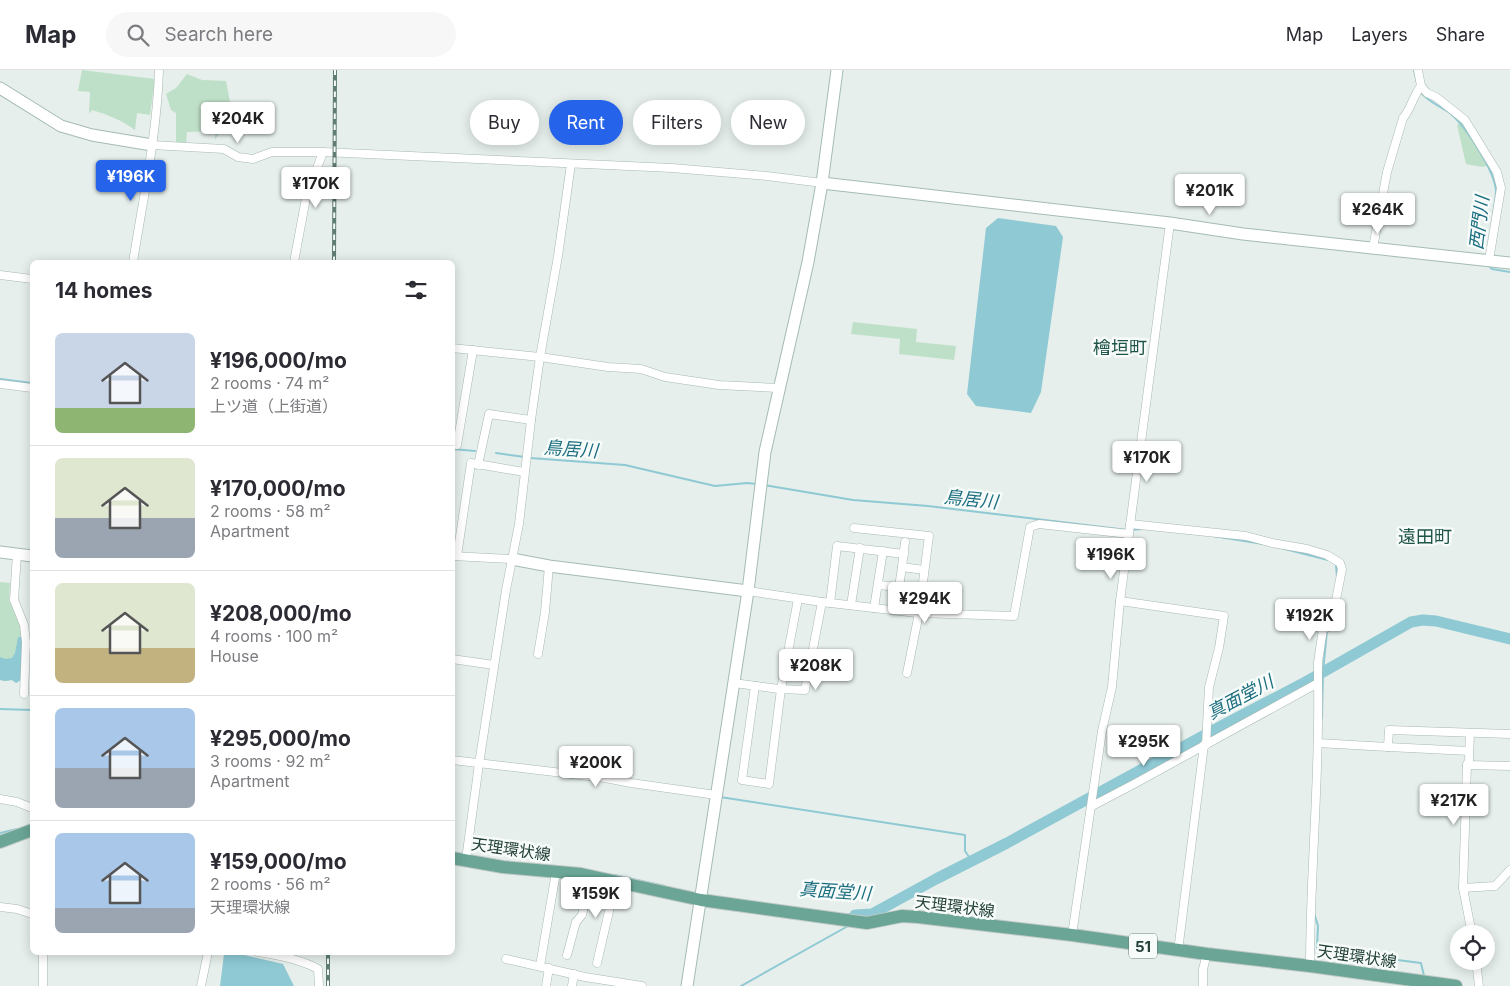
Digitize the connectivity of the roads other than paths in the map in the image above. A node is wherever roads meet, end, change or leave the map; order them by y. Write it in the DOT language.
graph roads {
  1 [pos="159,70"];
  2 [pos="837,70"];
  3 [pos="1418,70"];
  4 [pos="1420,86"];
  5 [pos="0,88"];
  6 [pos="152,145"];
  7 [pos="323,152"];
  8 [pos="570,164"];
  9 [pos="822,183"];
  10 [pos="1170,223"];
  11 [pos="1373,248"];
  12 [pos="132,260"];
  13 [pos="294,260"];
  14 [pos="1489,260"];
  15 [pos="1510,263"];
  16 [pos="0,275"];
  17 [pos="30,279"];
  18 [pos="455,348"];
  19 [pos="473,350"];
  20 [pos="540,357"];
  21 [pos="0,384"];
  22 [pos="30,388"];
  23 [pos="779,388"];
  24 [pos="531,420"];
  25 [pos="455,445"];
  26 [pos="478,465"];
  27 [pos="524,472"];
  28 [pos="1130,524"];
  29 [pos="854,528"];
  30 [pos="1129,534"];
  31 [pos="905,542"];
  32 [pos="860,548"];
  33 [pos="883,551"];
  34 [pos="0,552"];
  35 [pos="17,554"];
  36 [pos="904,554"];
  37 [pos="30,556"];
  38 [pos="455,556"];
  39 [pos="512,559"];
  40 [pos="549,566"];
  41 [pos="902,566"];
  42 [pos="924,570"];
  43 [pos="878,585"];
  44 [pos="748,591"];
  45 [pos="798,599"];
  46 [pos="1120,601"];
  47 [pos="826,603"];
  48 [pos="852,605"];
  49 [pos="874,608"];
  50 [pos="919,613"];
  51 [pos="1292,621"];
  52 [pos="1323,629"];
  53 [pos="538,654"];
  54 [pos="455,659"];
  55 [pos="494,665"];
  56 [pos="907,673"];
  57 [pos="1318,681"];
  58 [pos="734,683"];
  59 [pos="755,686"];
  60 [pos="781,689"];
  61 [pos="24,694"];
  62 [pos="1470,733"];
  63 [pos="1510,734"];
  64 [pos="1318,743"];
  65 [pos="1205,744"];
  66 [pos="1388,747"];
  67 [pos="1469,751"];
  68 [pos="455,760"];
  69 [pos="478,764"];
  70 [pos="1467,765"];
  71 [pos="1510,766"];
  72 [pos="716,795"];
  73 [pos="0,799"];
  74 [pos="1092,804"];
  75 [pos="30,807"];
  76 [pos="30,831"];
  77 [pos="0,842"];
  78 [pos="455,858"];
  79 [pos="466,859"];
  80 [pos="1510,870"];
  81 [pos="556,872"];
  82 [pos="591,876"];
  83 [pos="616,881"];
  84 [pos="1463,888"];
  85 [pos="701,900"];
  86 [pos="0,907"];
  87 [pos="30,913"];
  88 [pos="1470,925"];
  89 [pos="1072,935"];
  90 [pos="1178,951"];
  91 [pos="1207,954"];
  92 [pos="42,955"];
  93 [pos="207,955"];
  94 [pos="274,955"];
  95 [pos="567,955"];
  96 [pos="506,959"];
  97 [pos="597,963"];
  98 [pos="1310,966"];
  99 [pos="545,967"];
  100 [pos="1477,970"];
  101 [pos="574,974"];
  102 [pos="43,986"];
  103 [pos="201,986"];
  104 [pos="319,986"];
  105 [pos="546,986"];
  106 [pos="572,986"];
  107 [pos="642,986"];
  108 [pos="688,986"];
  109 [pos="1203,986"];
  110 [pos="1456,986"];
  111 [pos="1479,986"];
  1 -- 6 [label="street"];
  2 -- 9 [label="street"];
  3 -- 4 [label="street"];
  4 -- 11 [label="street"];
  4 -- 14 [label="street"];
  5 -- 6 [label="street"];
  6 -- 7 [label="street"];
  6 -- 12 [label="street"];
  7 -- 8 [label="street"];
  7 -- 13 [label="street"];
  8 -- 9 [label="street"];
  8 -- 20 [label="street"];
  9 -- 10 [label="street"];
  9 -- 23 [label="street"];
  10 -- 11 [label="street"];
  10 -- 28 [label="street"];
  11 -- 14 [label="street"];
  14 -- 15 [label="street"];
  16 -- 17 [label="street"];
  18 -- 19 [label="street"];
  19 -- 20 [label="street"];
  19 -- 25 [label="street"];
  20 -- 23 [label="street"];
  20 -- 24 [label="street"];
  21 -- 22 [label="street"];
  23 -- 44 [label="street"];
  24 -- 26 [label="street"];
  24 -- 27 [label="street"];
  26 -- 27 [label="street"];
  26 -- 38 [label="street"];
  27 -- 39 [label="street"];
  28 -- 30 [label="street"];
  28 -- 52 [label="street"];
  29 -- 42 [label="street"];
  30 -- 46 [label="street"];
  30 -- 50 [label="street"];
  31 -- 36 [label="street"];
  32 -- 33 [label="street"];
  32 -- 47 [label="street"];
  32 -- 48 [label="street"];
  33 -- 36 [label="street"];
  33 -- 43 [label="street"];
  34 -- 35 [label="street"];
  35 -- 37 [label="street"];
  35 -- 61 [label="street"];
  36 -- 41 [label="street"];
  38 -- 39 [label="street"];
  39 -- 40 [label="street"];
  39 -- 55 [label="street"];
  40 -- 44 [label="street"];
  40 -- 53 [label="street"];
  41 -- 42 [label="street"];
  41 -- 43 [label="street"];
  42 -- 50 [label="street"];
  43 -- 49 [label="street"];
  44 -- 45 [label="street"];
  44 -- 58 [label="street"];
  45 -- 47 [label="street"];
  45 -- 60 [label="street"];
  46 -- 65 [label="street"];
  46 -- 74 [label="street"];
  47 -- 48 [label="street"];
  47 -- 60 [label="street"];
  48 -- 49 [label="street"];
  49 -- 50 [label="street"];
  50 -- 56 [label="street"];
  51 -- 52 [label="street"];
  52 -- 57 [label="street"];
  54 -- 55 [label="street"];
  55 -- 69 [label="street"];
  57 -- 64 [label="street"];
  57 -- 65 [label="street"];
  58 -- 59 [label="street"];
  58 -- 72 [label="street"];
  59 -- 60 [label="street"];
  59 -- 60 [label="street"];
  62 -- 63 [label="street"];
  62 -- 66 [label="street"];
  62 -- 67 [label="street"];
  64 -- 66 [label="street"];
  64 -- 98 [label="street"];
  65 -- 74 [label="street"];
  65 -- 90 [label="street"];
  66 -- 67 [label="street"];
  67 -- 70 [label="street"];
  68 -- 69 [label="street"];
  69 -- 72 [label="street"];
  69 -- 79 [label="street"];
  70 -- 71 [label="street"];
  70 -- 84 [label="street"];
  72 -- 85 [label="street"];
  73 -- 75 [label="street"];
  74 -- 89 [label="street"];
  76 -- 77 [label="main road"];
  78 -- 79 [label="main road, 天理環状線 / 51"];
  79 -- 81 [label="main road, 天理環状線 / 51"];
  80 -- 84 [label="street"];
  81 -- 82 [label="main road, 天理環状線 / 51"];
  81 -- 99 [label="street"];
  82 -- 83 [label="main road, 天理環状線 / 51"];
  82 -- 95 [label="street"];
  83 -- 85 [label="main road, 天理環状線 / 51"];
  83 -- 97 [label="street"];
  84 -- 88 [label="street"];
  85 -- 89 [label="main road, 天理環状線 / 51"];
  85 -- 108 [label="street"];
  86 -- 87 [label="street"];
  89 -- 90 [label="main road, 天理環状線 / 51"];
  90 -- 91 [label="main road, 天理環状線 / 51"];
  91 -- 98 [label="main road, 天理環状線 / 51"];
  91 -- 109 [label="street"];
  92 -- 102 [label="street"];
  93 -- 103 [label="street"];
  94 -- 104 [label="street"];
  96 -- 99 [label="street"];
  98 -- 110 [label="main road, 天理環状線 / 51"];
  99 -- 101 [label="street"];
  99 -- 105 [label="street"];
  100 -- 111 [label="street"];
  101 -- 106 [label="street"];
  101 -- 107 [label="street"];
}
